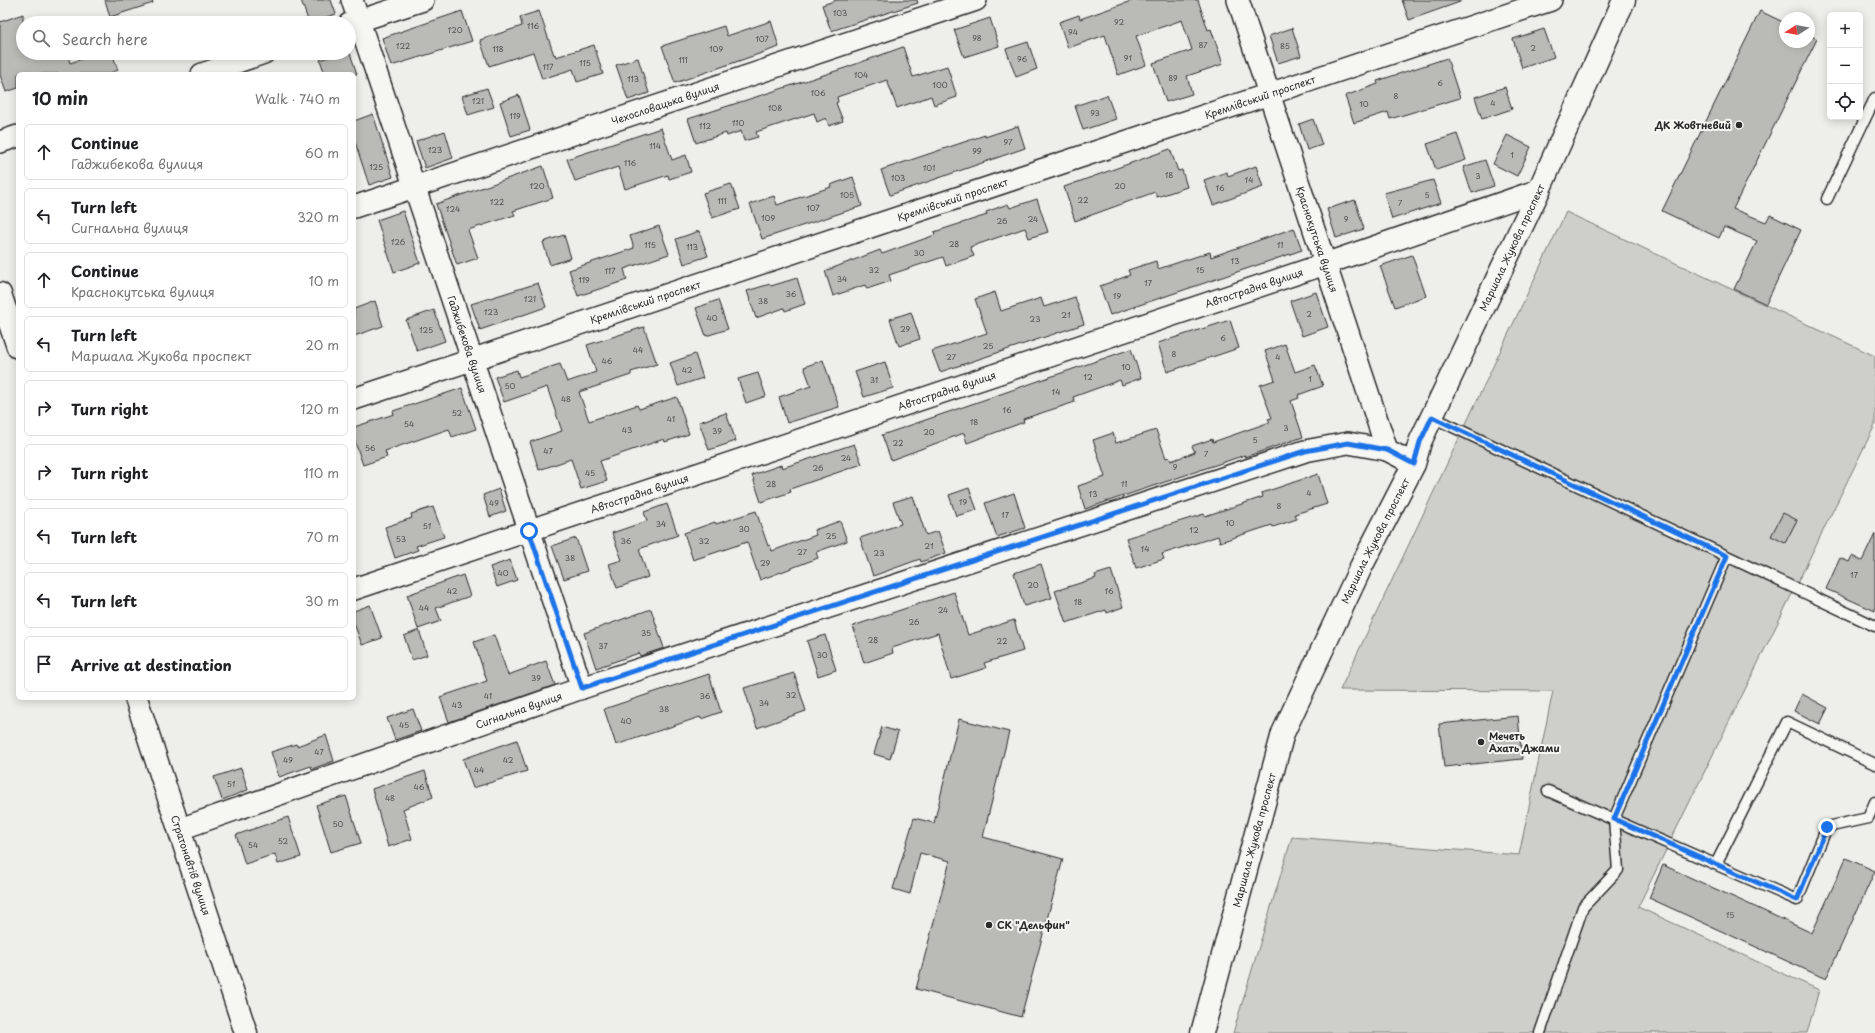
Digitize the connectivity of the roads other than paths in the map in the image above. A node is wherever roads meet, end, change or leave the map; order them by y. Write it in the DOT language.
graph roads {
  1 [pos="352,0"];
  2 [pos="423,0"];
  3 [pos="976,0"];
  4 [pos="1238,0"];
  5 [pos="1551,0"];
  6 [pos="1624,0"];
  7 [pos="353,16"];
  8 [pos="356,22"];
  9 [pos="356,28"];
  10 [pos="243,60"];
  11 [pos="208,72"];
  12 [pos="1269,94"];
  13 [pos="1875,98"];
  14 [pos="16,137"];
  15 [pos="0,142"];
  16 [pos="415,188"];
  17 [pos="1539,190"];
  18 [pos="1827,199"];
  19 [pos="356,206"];
  20 [pos="1326,264"];
  21 [pos="0,294"];
  22 [pos="13,318"];
  23 [pos="16,335"];
  24 [pos="473,359"];
  25 [pos="356,398"];
  26 [pos="1432,417"];
  27 [pos="1387,450"];
  28 [pos="1414,464"];
  29 [pos="529,531"];
  30 [pos="1727,556"];
  31 [pos="356,588"];
  32 [pos="1875,626"];
  33 [pos="582,688"];
  34 [pos="137,700"];
  35 [pos="1875,764"];
  36 [pos="1548,791"];
  37 [pos="1875,802"];
  38 [pos="1614,819"];
  39 [pos="180,829"];
  40 [pos="1716,864"];
  41 [pos="246,1033"];
  42 [pos="1202,1033"];
  43 [pos="1540,1033"];
  1 -- 7 [label="street, Гаджибекова вулиця"];
  2 -- 8 [label="street"];
  3 -- 16 [label="street, Чехословацька вулиця"];
  4 -- 12 [label="street, Краснокутська вулиця"];
  5 -- 12 [label="street, Кремлівський проспект"];
  6 -- 17 [label="street, Маршала Жукова проспект"];
  9 -- 16 [label="street, Гаджибекова вулиця"];
  10 -- 11 [label="street"];
  12 -- 20 [label="street, Краснокутська вулиця"];
  12 -- 24 [label="street, Кремлівський проспект"];
  13 -- 18 [label="lane"];
  14 -- 15 [label="street"];
  16 -- 19 [label="street, Чехословацька вулиця"];
  16 -- 24 [label="street, Гаджибекова вулиця"];
  17 -- 20 [label="street, Автострадна вулиця"];
  17 -- 26 [label="street, Маршала Жукова проспект"];
  20 -- 27 [label="street, Краснокутська вулиця"];
  20 -- 29 [label="street, Автострадна вулиця"];
  21 -- 22 [label="street"];
  22 -- 23 [label="street"];
  24 -- 25 [label="street, Кремлівський проспект"];
  24 -- 29 [label="street, Гаджибекова вулиця"];
  26 -- 28 [label="street, Маршала Жукова проспект"];
  26 -- 30 [label="lane"];
  27 -- 28 [label="street"];
  27 -- 33 [label="street, Сигнальна вулиця"];
  28 -- 42 [label="street, Маршала Жукова проспект"];
  29 -- 31 [label="street, Автострадна вулиця"];
  29 -- 33 [label="street, Гаджибекова вулиця"];
  30 -- 32 [label="lane"];
  30 -- 38 [label="lane"];
  33 -- 39 [label="street, Сигнальна вулиця"];
  34 -- 39 [label="street, Стратонавтів вулиця"];
  35 -- 40 [label="lane"];
  36 -- 38 [label="lane"];
  37 -- 40 [label="lane"];
  38 -- 40 [label="lane"];
  38 -- 43 [label="lane"];
  39 -- 41 [label="street, Стратонавтів вулиця"];
}
